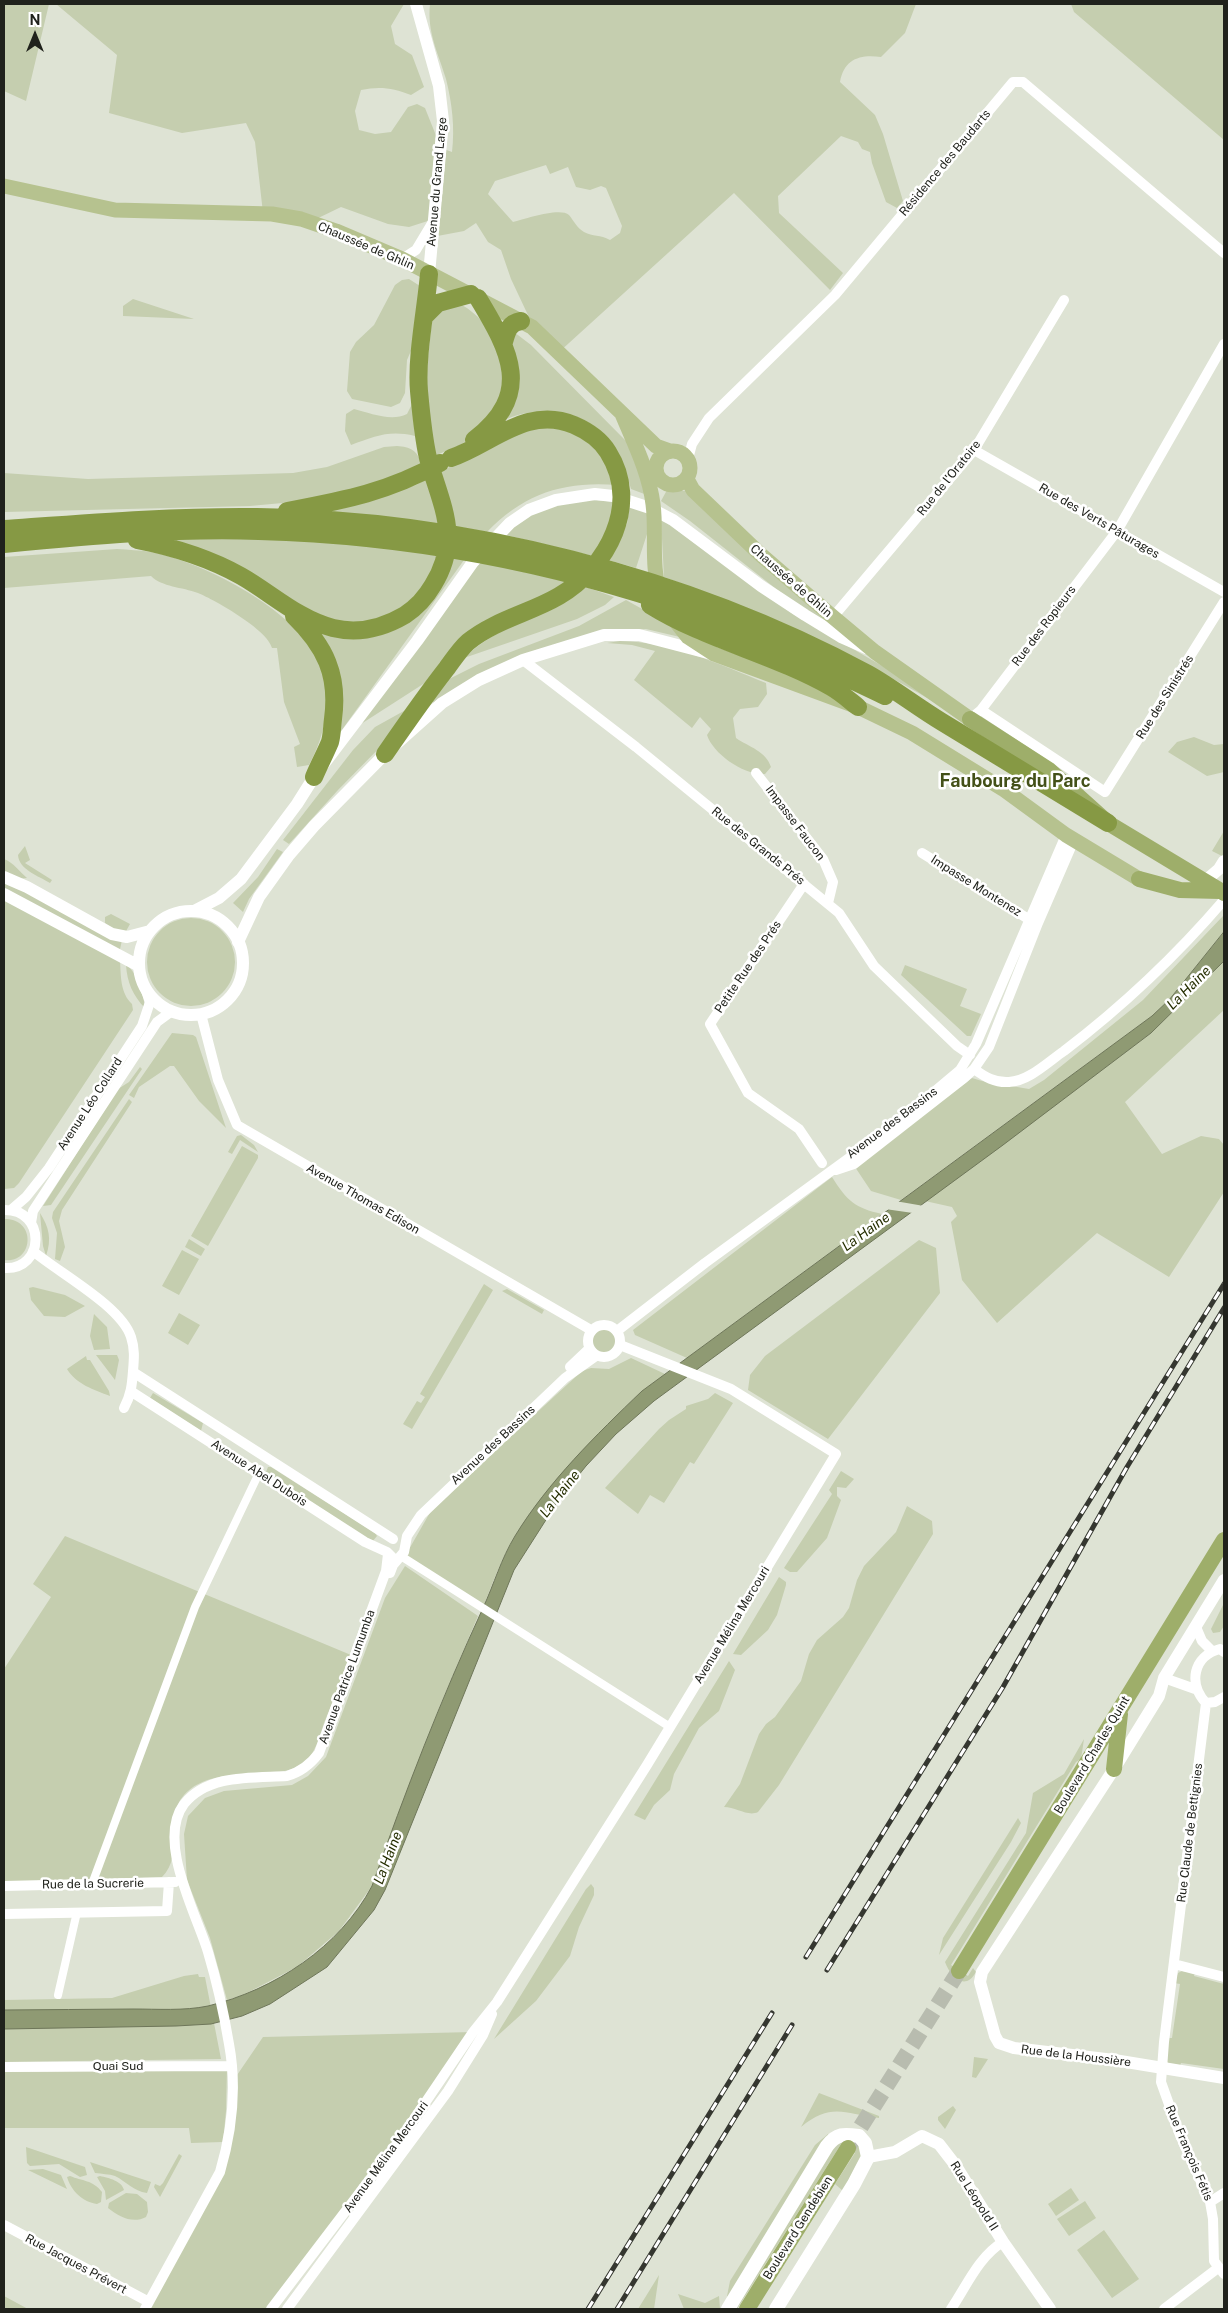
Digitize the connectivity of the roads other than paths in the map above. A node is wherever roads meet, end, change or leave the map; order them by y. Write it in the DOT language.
graph roads {
  1 [pos="416,4"];
  2 [pos="4,186"];
  3 [pos="434,219"];
  4 [pos="1224,253"];
  5 [pos="402,259"];
  6 [pos="429,274"];
  7 [pos="474,296"];
  8 [pos="1064,300"];
  9 [pos="425,316"];
  10 [pos="521,321"];
  11 [pos="504,342"];
  12 [pos="1224,344"];
  13 [pos="622,414"];
  14 [pos="974,450"];
  15 [pos="683,452"];
  16 [pos="451,458"];
  17 [pos="658,475"];
  18 [pos="687,479"];
  19 [pos="653,504"];
  20 [pos="258,517"];
  21 [pos="4,519"];
  22 [pos="65,525"];
  23 [pos="4,529"];
  24 [pos="1116,531"];
  25 [pos="108,535"];
  26 [pos="421,537"];
  27 [pos="4,544"];
  28 [pos="634,592"];
  29 [pos="1224,592"];
  30 [pos="276,599"];
  31 [pos="1224,602"];
  32 [pos="832,617"];
  33 [pos="875,652"];
  34 [pos="714,654"];
  35 [pos="523,660"];
  36 [pos="858,707"];
  37 [pos="976,714"];
  38 [pos="940,721"];
  39 [pos="385,754"];
  40 [pos="756,773"];
  41 [pos="314,777"];
  42 [pos="1108,823"];
  43 [pos="1070,838"];
  44 [pos="922,853"];
  45 [pos="1224,861"];
  46 [pos="4,877"];
  47 [pos="1139,879"];
  48 [pos="1204,881"];
  49 [pos="804,884"];
  50 [pos="4,894"];
  51 [pos="1223,894"];
  52 [pos="828,903"];
  53 [pos="194,911"];
  54 [pos="1030,920"];
  55 [pos="150,930"];
  56 [pos="238,942"];
  57 [pos="139,966"];
  58 [pos="145,988"];
  59 [pos="172,1012"];
  60 [pos="201,1014"];
  61 [pos="970,1056"];
  62 [pos="974,1069"];
  63 [pos="822,1163"];
  64 [pos="830,1172"];
  65 [pos="7,1210"];
  66 [pos="31,1223"];
  67 [pos="33,1251"];
  68 [pos="4,1268"];
  69 [pos="591,1330"];
  70 [pos="617,1331"];
  71 [pos="620,1345"];
  72 [pos="592,1352"];
  73 [pos="133,1372"];
  74 [pos="132,1392"];
  75 [pos="124,1408"];
  76 [pos="260,1473"];
  77 [pos="392,1538"];
  78 [pos="1224,1540"];
  79 [pos="405,1546"];
  80 [pos="388,1553"];
  81 [pos="402,1558"];
  82 [pos="1224,1580"];
  83 [pos="1196,1627"];
  84 [pos="1224,1638"];
  85 [pos="1219,1650"];
  86 [pos="1164,1678"];
  87 [pos="1196,1689"];
  88 [pos="1224,1697"];
  89 [pos="1206,1702"];
  90 [pos="1121,1707"];
  91 [pos="670,1727"];
  92 [pos="1114,1769"];
  93 [pos="182,1881"];
  94 [pos="169,1882"];
  95 [pos="92,1884"];
  96 [pos="4,1886"];
  97 [pos="76,1912"];
  98 [pos="4,1914"];
  99 [pos="1174,1964"];
  100 [pos="959,1971"];
  101 [pos="1224,1977"];
  102 [pos="58,1995"];
  103 [pos="497,2002"];
  104 [pos="995,2036"];
  105 [pos="232,2066"];
  106 [pos="4,2067"];
  107 [pos="1162,2067"];
  108 [pos="1224,2078"];
  109 [pos="848,2148"];
  110 [pos="868,2157"];
  111 [pos="1224,2193"];
  112 [pos="1210,2202"];
  113 [pos="4,2225"];
  114 [pos="1003,2242"];
  115 [pos="1221,2271"];
  116 [pos="147,2306"];
  117 [pos="271,2309"];
  118 [pos="287,2309"];
  119 [pos="728,2309"];
  120 [pos="747,2309"];
  121 [pos="776,2309"];
  122 [pos="951,2309"];
  123 [pos="1050,2309"];
  124 [pos="1164,2309"];
  1 -- 3 [label="street, Avenue du Grand Large"];
  2 -- 5 [label="main road, Chaussée de Ghlin"];
  3 -- 5 [label="street"];
  3 -- 6 [label="street, Avenue du Grand Large"];
  4 -- 15 [label="street, Résidence des Baudarts"];
  5 -- 6 [label="main road, Chaussée de Ghlin"];
  6 -- 7 [label="main road, Chaussée de Ghlin"];
  6 -- 9 [label="highway"];
  7 -- 9 [label="highway"];
  7 -- 10 [label="main road, Chaussée de Ghlin"];
  7 -- 11 [label="highway"];
  8 -- 14 [label="street, Rue de l'Oratoire"];
  9 -- 30 [label="highway"];
  10 -- 11 [label="highway"];
  10 -- 13 [label="main road, Chaussée de Ghlin"];
  11 -- 16 [label="highway"];
  12 -- 24 [label="street"];
  13 -- 15 [label="main road, Chaussée de Ghlin"];
  13 -- 17 [label="main road, Chaussée de Ghlin"];
  13 -- 19 [label="main road"];
  14 -- 24 [label="street, Rue des Verts Pâturages"];
  14 -- 32 [label="street, Rue de l'Oratoire"];
  15 -- 17 [label="main road"];
  15 -- 18 [label="main road"];
  16 -- 20 [label="highway"];
  16 -- 39 [label="highway"];
  17 -- 18 [label="main road"];
  17 -- 19 [label="main road"];
  18 -- 32 [label="main road, Chaussée de Ghlin"];
  19 -- 34 [label="main road"];
  20 -- 22 [label="highway"];
  20 -- 26 [label="highway"];
  21 -- 22 [label="highway"];
  22 -- 23 [label="highway"];
  24 -- 29 [label="street, Rue des Verts Pâturages"];
  24 -- 37 [label="street, Rue des Ropieurs"];
  25 -- 26 [label="highway"];
  25 -- 27 [label="highway"];
  25 -- 30 [label="highway"];
  26 -- 28 [label="highway"];
  26 -- 38 [label="highway"];
  28 -- 36 [label="highway"];
  28 -- 38 [label="highway"];
  30 -- 41 [label="highway"];
  31 -- 37 [label="street, Rue des Sinistrés"];
  32 -- 33 [label="main road, Chaussée de Ghlin"];
  33 -- 37 [label="main road, Chaussée de Ghlin"];
  33 -- 41 [label="street"];
  34 -- 35 [label="street"];
  34 -- 36 [label="main road"];
  35 -- 39 [label="street"];
  35 -- 49 [label="street, Rue des Grands Prés"];
  36 -- 43 [label="main road"];
  37 -- 42 [label="highway"];
  38 -- 42 [label="highway"];
  39 -- 56 [label="street"];
  40 -- 52 [label="street, Impasse Faucon"];
  41 -- 53 [label="street"];
  42 -- 48 [label="highway"];
  43 -- 47 [label="main road"];
  43 -- 54 [label="street, Avenue des Bassins"];
  43 -- 62 [label="street"];
  44 -- 54 [label="street, Impasse Montenez"];
  45 -- 48 [label="street"];
  46 -- 55 [label="street"];
  47 -- 51 [label="highway"];
  48 -- 51 [label="highway"];
  49 -- 52 [label="street, Rue des Grands Prés"];
  49 -- 63 [label="street, Petite Rue des Prés"];
  50 -- 57 [label="street"];
  51 -- 62 [label="street"];
  52 -- 61 [label="street, Rue des Grands Prés"];
  53 -- 55 [label="street"];
  53 -- 56 [label="street"];
  54 -- 61 [label="street, Avenue des Bassins"];
  55 -- 57 [label="street"];
  56 -- 60 [label="street"];
  57 -- 58 [label="street"];
  58 -- 59 [label="street"];
  58 -- 65 [label="street, Avenue Léo Collard"];
  59 -- 60 [label="street"];
  59 -- 66 [label="street, Avenue Léo Collard"];
  60 -- 69 [label="street, Avenue Thomas Edison"];
  61 -- 64 [label="street, Avenue des Bassins"];
  62 -- 64 [label="street"];
  64 -- 70 [label="street, Avenue des Bassins"];
  65 -- 66 [label="street"];
  66 -- 67 [label="street"];
  67 -- 68 [label="street"];
  67 -- 73 [label="street"];
  69 -- 70 [label="street"];
  69 -- 72 [label="street"];
  70 -- 71 [label="street"];
  71 -- 72 [label="street, Avenue des Bassins"];
  71 -- 91 [label="street, Avenue Mélina Mercouri"];
  72 -- 77 [label="street, Avenue des Bassins"];
  72 -- 79 [label="street, Avenue des Bassins"];
  73 -- 74 [label="street"];
  73 -- 77 [label="street, Avenue Abel Dubois"];
  74 -- 75 [label="street"];
  74 -- 76 [label="street, Avenue Abel Dubois"];
  76 -- 80 [label="street, Avenue Abel Dubois"];
  76 -- 95 [label="street"];
  77 -- 79 [label="street"];
  77 -- 80 [label="street"];
  78 -- 90 [label="highway, Boulevard Charles Quint"];
  79 -- 81 [label="street"];
  80 -- 81 [label="street"];
  80 -- 93 [label="street, Avenue Patrice Lumumba"];
  81 -- 91 [label="street"];
  81 -- 93 [label="street, Avenue Patrice Lumumba"];
  82 -- 83 [label="street, Boulevard Charles Quint"];
  83 -- 85 [label="street"];
  83 -- 86 [label="street, Boulevard Charles Quint"];
  84 -- 85 [label="street"];
  85 -- 87 [label="street"];
  86 -- 87 [label="street"];
  86 -- 92 [label="street, Boulevard Charles Quint"];
  87 -- 89 [label="street"];
  88 -- 89 [label="street"];
  89 -- 99 [label="street, Rue Claude de Bettignies"];
  90 -- 92 [label="highway"];
  90 -- 100 [label="highway, Boulevard Charles Quint"];
  91 -- 103 [label="street, Avenue Mélina Mercouri"];
  92 -- 104 [label="street, Boulevard Charles Quint"];
  93 -- 94 [label="street, Rue de la Sucrerie"];
  93 -- 105 [label="street, Avenue Patrice Lumumba"];
  94 -- 95 [label="street, Rue de la Sucrerie"];
  94 -- 97 [label="street"];
  95 -- 96 [label="street, Rue de la Sucrerie"];
  97 -- 98 [label="street"];
  97 -- 102 [label="street"];
  99 -- 101 [label="street"];
  99 -- 107 [label="street, Rue Claude de Bettignies"];
  103 -- 117 [label="street, Avenue Mélina Mercouri"];
  103 -- 118 [label="street, Avenue Mélina Mercouri"];
  104 -- 107 [label="street, Rue de la Houssière"];
  105 -- 106 [label="street, Quai Sud"];
  105 -- 116 [label="street, Avenue Patrice Lumumba"];
  107 -- 108 [label="street, Rue de la Houssière"];
  107 -- 112 [label="street, Rue François Fétis"];
  109 -- 120 [label="highway, Boulevard Gendebien"];
  110 -- 114 [label="street, Rue Léopold II"];
  110 -- 119 [label="main road"];
  110 -- 121 [label="main road"];
  111 -- 112 [label="street"];
  112 -- 115 [label="street, Rue François Fétis"];
  113 -- 116 [label="street, Rue Jacques Prévert"];
  114 -- 122 [label="street"];
  114 -- 123 [label="street, Rue Léopold II"];
  115 -- 124 [label="street"];
}
